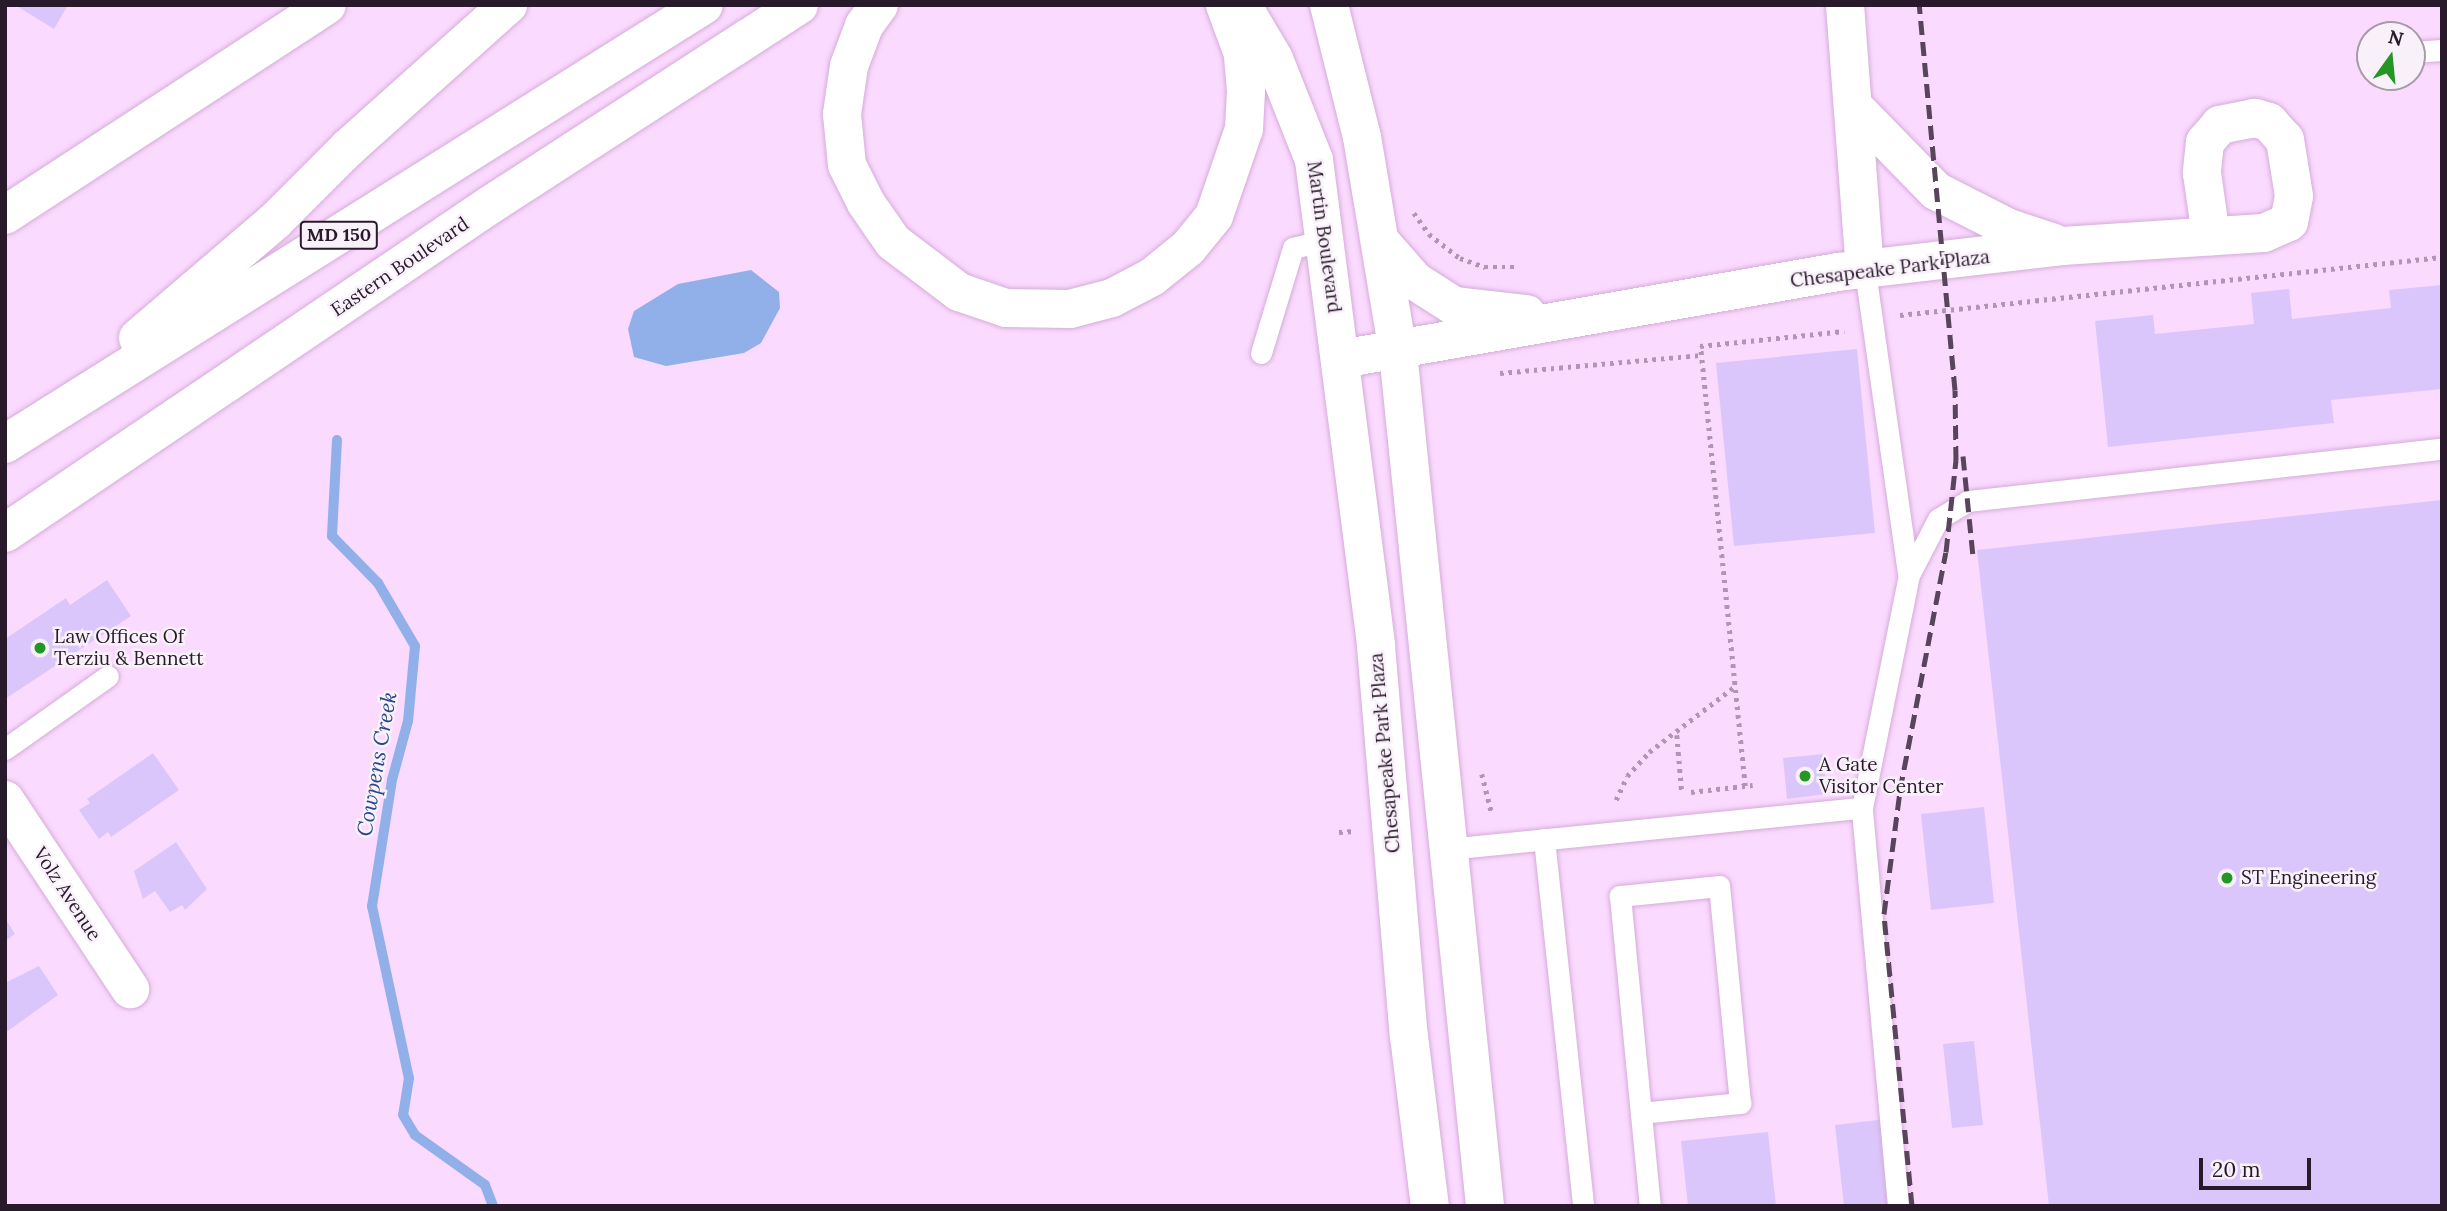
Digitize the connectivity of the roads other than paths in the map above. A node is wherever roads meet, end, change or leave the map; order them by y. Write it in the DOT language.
graph roads {
  1 [pos="327,5"];
  2 [pos="508,5"];
  3 [pos="704,5"];
  4 [pos="799,5"];
  5 [pos="879,5"];
  6 [pos="1226,5"];
  7 [pos="1242,5"];
  8 [pos="1329,5"];
  9 [pos="1845,5"];
  10 [pos="1857,110"];
  11 [pos="5,215"];
  12 [pos="2211,236"];
  13 [pos="1326,240"];
  14 [pos="1380,241"];
  15 [pos="2063,246"];
  16 [pos="1865,271"];
  17 [pos="1571,317"];
  18 [pos="1398,352"];
  19 [pos="1261,353"];
  20 [pos="1341,359"];
  21 [pos="38,424"];
  22 [pos="5,444"];
  23 [pos="2442,449"];
  24 [pos="5,533"];
  25 [pos="1909,575"];
  26 [pos="108,676"];
  27 [pos="5,749"];
  28 [pos="5,800"];
  29 [pos="1862,808"];
  30 [pos="1544,839"];
  31 [pos="1448,849"];
  32 [pos="130,989"];
  33 [pos="1641,1113"];
  34 [pos="1430,1206"];
  35 [pos="1485,1206"];
  36 [pos="1583,1206"];
  37 [pos="1650,1206"];
  38 [pos="1898,1206"];
  1 -- 11 [label="street"];
  2 -- 21 [label="street"];
  3 -- 21 [label="street, MD 150"];
  4 -- 24 [label="street, Eastern Boulevard / MD 150"];
  5 -- 6 [label="street"];
  7 -- 13 [label="street, Martin Boulevard"];
  8 -- 14 [label="street"];
  9 -- 10 [label="street"];
  10 -- 15 [label="street"];
  10 -- 16 [label="street"];
  12 -- 15 [label="street, Chesapeake Park Plaza"];
  13 -- 19 [label="lane"];
  13 -- 20 [label="street, Martin Boulevard"];
  14 -- 17 [label="street, Chesapeake Park Plaza"];
  14 -- 18 [label="street"];
  15 -- 16 [label="street, Chesapeake Park Plaza"];
  16 -- 17 [label="street, Chesapeake Park Plaza"];
  16 -- 25 [label="lane"];
  17 -- 18 [label="street, Chesapeake Park Plaza"];
  18 -- 20 [label="street, Chesapeake Park Plaza"];
  18 -- 31 [label="street"];
  20 -- 34 [label="street, Chesapeake Park Plaza"];
  21 -- 22 [label="street, MD 150"];
  23 -- 25 [label="lane"];
  25 -- 29 [label="lane"];
  26 -- 27 [label="lane"];
  28 -- 32 [label="street, Volz Avenue"];
  29 -- 30 [label="lane"];
  29 -- 38 [label="lane"];
  30 -- 31 [label="lane"];
  30 -- 36 [label="lane"];
  31 -- 35 [label="street"];
  33 -- 33 [label="lane"];
  33 -- 37 [label="lane"];
}
